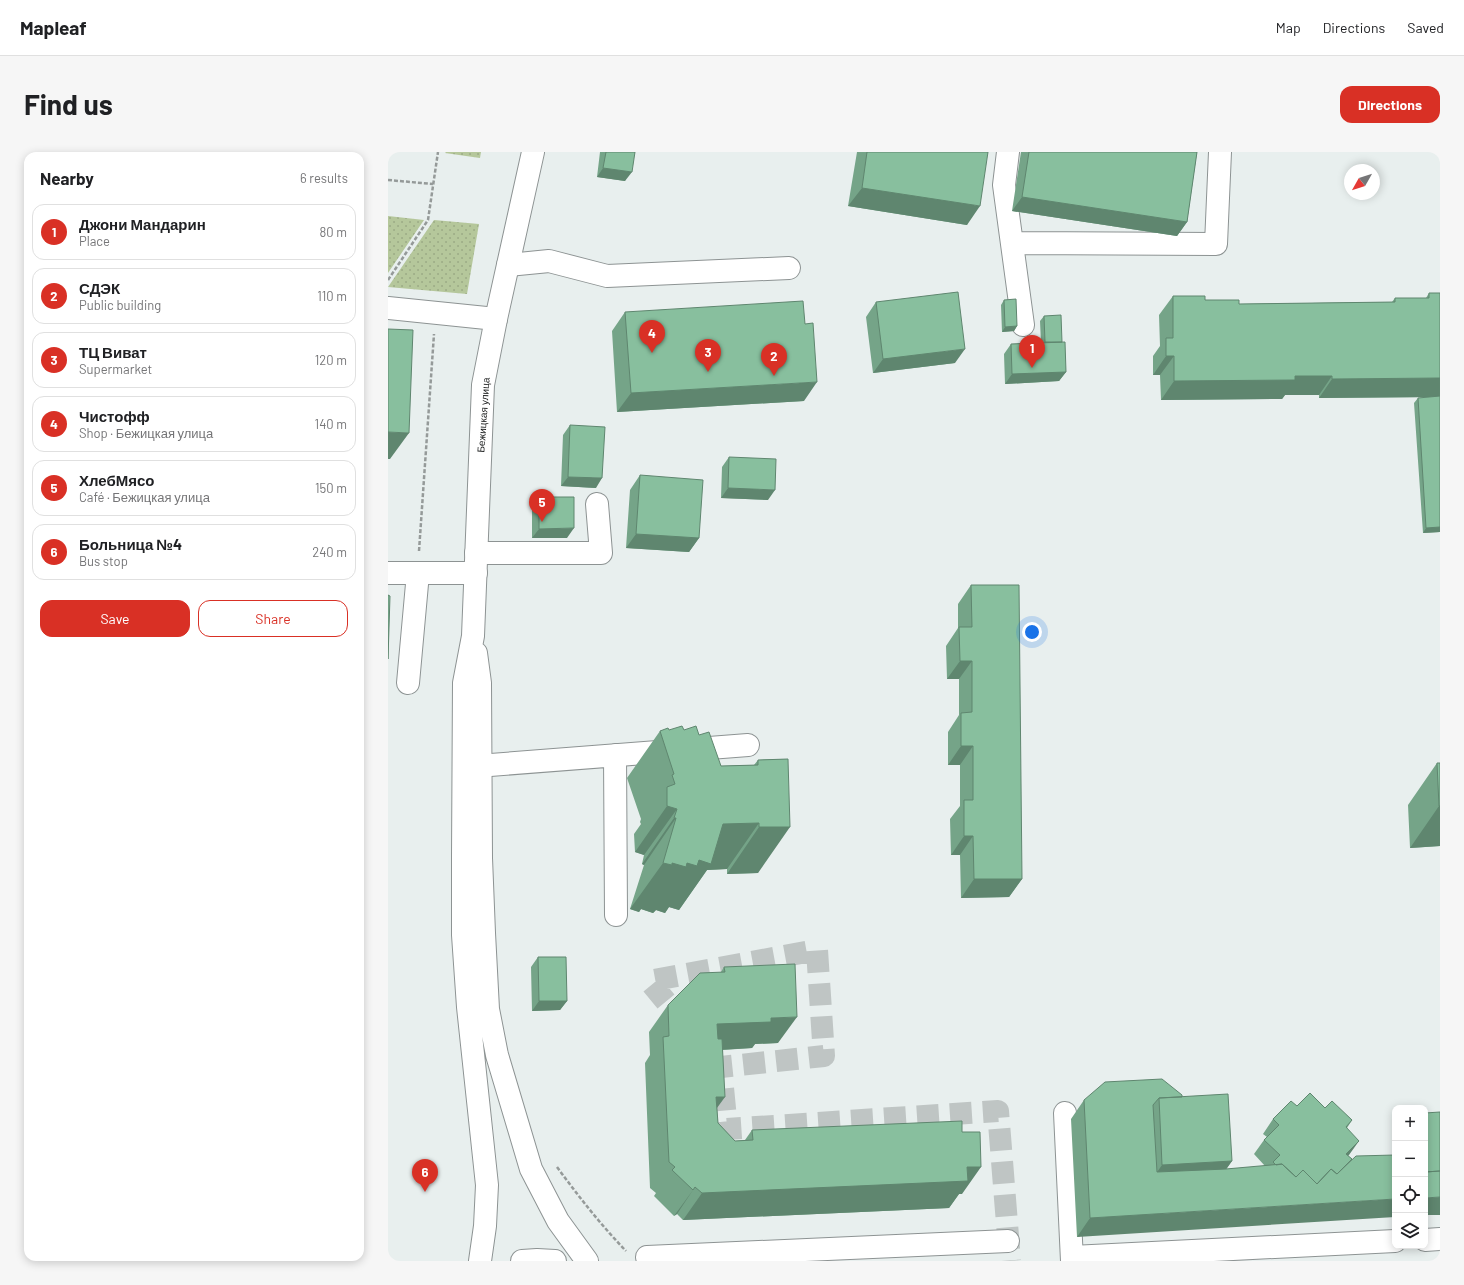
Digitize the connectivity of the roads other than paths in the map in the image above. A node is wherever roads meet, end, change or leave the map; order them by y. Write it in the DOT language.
graph roads {
  1 [pos="533,152"];
  2 [pos="1008,152"];
  3 [pos="1220,152"];
  4 [pos="1012,243"];
  5 [pos="508,266"];
  6 [pos="788,268"];
  7 [pos="388,308"];
  8 [pos="496,319"];
  9 [pos="1023,325"];
  10 [pos="597,504"];
  11 [pos="476,563"];
  12 [pos="388,573"];
  13 [pos="418,573"];
  14 [pos="408,683"];
  15 [pos="748,745"];
  16 [pos="616,755"];
  17 [pos="472,767"];
  18 [pos="616,915"];
  19 [pos="1064,1113"];
  20 [pos="1440,1239"];
  21 [pos="1428,1240"];
  22 [pos="1008,1241"];
  23 [pos="1392,1241"];
  24 [pos="638,1255"];
  25 [pos="1072,1259"];
  26 [pos="480,1261"];
  27 [pos="522,1261"];
  28 [pos="555,1261"];
  29 [pos="587,1261"];
  1 -- 5 [label="main road, Бежицкая улица"];
  2 -- 4 [label="main road"];
  3 -- 4 [label="main road"];
  4 -- 9 [label="main road"];
  5 -- 6 [label="main road"];
  5 -- 8 [label="main road, Бежицкая улица"];
  7 -- 8 [label="main road"];
  8 -- 11 [label="main road, Бежицкая улица"];
  10 -- 11 [label="main road"];
  11 -- 13 [label="main road"];
  11 -- 17 [label="main road, Бежицкая улица"];
  12 -- 13 [label="main road"];
  13 -- 14 [label="main road"];
  15 -- 16 [label="main road"];
  16 -- 17 [label="main road"];
  16 -- 18 [label="main road"];
  17 -- 26 [label="main road"];
  17 -- 29 [label="main road"];
  19 -- 25 [label="main road"];
  20 -- 21 [label="main road"];
  22 -- 24 [label="main road"];
  23 -- 25 [label="main road"];
  27 -- 28 [label="main road"];
}
